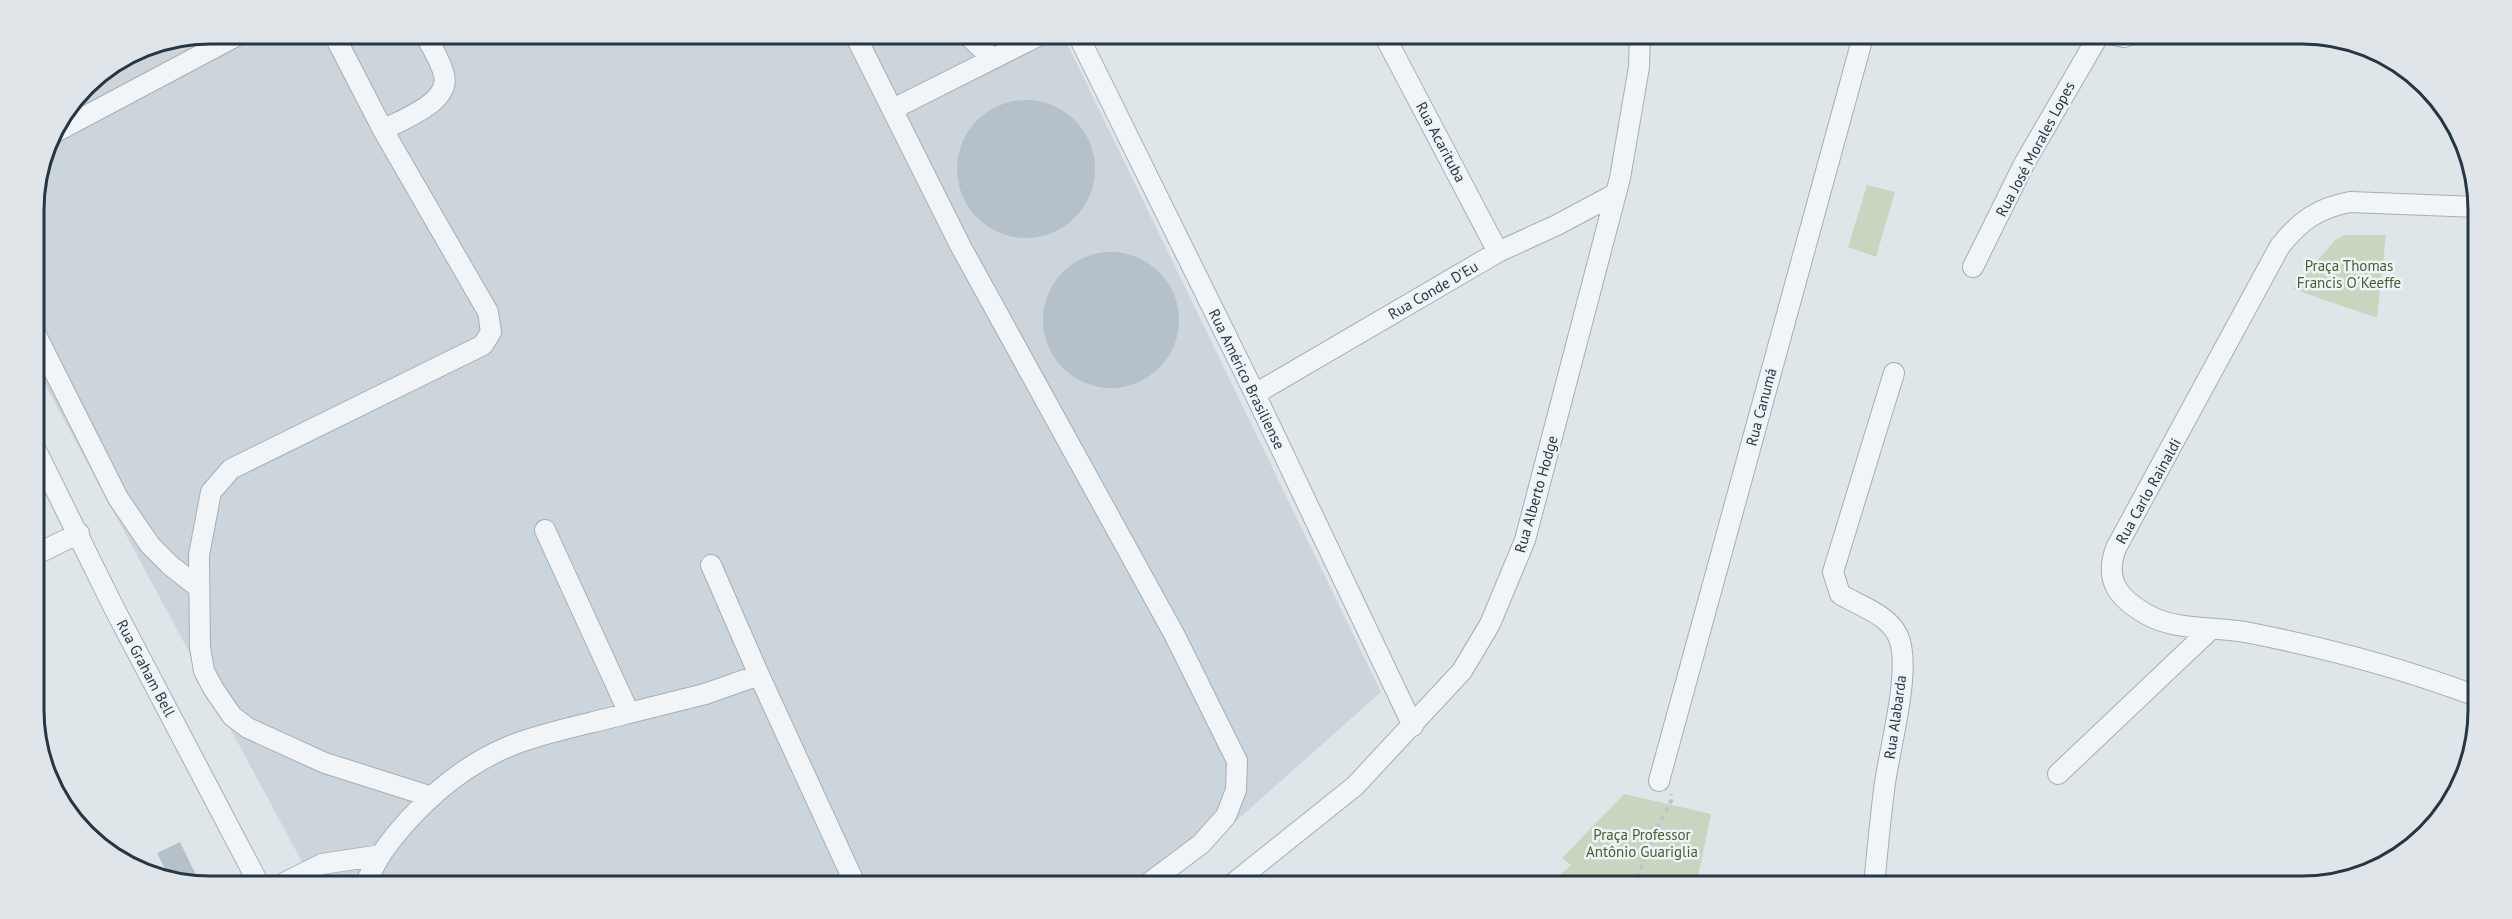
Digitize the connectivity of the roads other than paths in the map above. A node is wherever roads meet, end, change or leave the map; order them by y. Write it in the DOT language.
graph roads {
  1 [pos="221,44"];
  2 [pos="339,44"];
  3 [pos="430,44"];
  4 [pos="860,44"];
  5 [pos="977,44"];
  6 [pos="1022,44"];
  7 [pos="1082,44"];
  8 [pos="1389,44"];
  9 [pos="1639,44"];
  10 [pos="1861,44"];
  11 [pos="2095,44"];
  12 [pos="993,59"];
  13 [pos="893,109"];
  14 [pos="66,127"];
  15 [pos="384,130"];
  16 [pos="1615,194"];
  17 [pos="2468,207"];
  18 [pos="1498,252"];
  19 [pos="1972,267"];
  20 [pos="44,351"];
  21 [pos="1894,373"];
  22 [pos="1255,393"];
  23 [pos="44,465"];
  24 [pos="545,530"];
  25 [pos="79,533"];
  26 [pos="44,550"];
  27 [pos="711,565"];
  28 [pos="198,587"];
  29 [pos="2211,629"];
  30 [pos="759,675"];
  31 [pos="2468,694"];
  32 [pos="629,713"];
  33 [pos="1413,726"];
  34 [pos="2058,774"];
  35 [pos="1659,781"];
  36 [pos="432,797"];
  37 [pos="381,855"];
  38 [pos="1875,875"];
  39 [pos="255,876"];
  40 [pos="298,876"];
  41 [pos="369,876"];
  42 [pos="850,876"];
  43 [pos="1159,876"];
  44 [pos="1243,876"];
  1 -- 14 [label="street"];
  2 -- 15 [label="street"];
  3 -- 15 [label="street"];
  4 -- 13 [label="street"];
  5 -- 12 [label="street"];
  6 -- 12 [label="street"];
  7 -- 22 [label="street, Rua Américo Brasiliense"];
  8 -- 18 [label="street, Rua Acarituba"];
  9 -- 16 [label="street, Rua Alberto Hodge"];
  10 -- 35 [label="street, Rua Canumá"];
  11 -- 19 [label="street, Rua José Morales Lopes"];
  12 -- 13 [label="street"];
  13 -- 43 [label="street"];
  15 -- 28 [label="street"];
  16 -- 18 [label="street, Rua Conde D'Eu"];
  16 -- 33 [label="street, Rua Alberto Hodge"];
  17 -- 29 [label="street, Rua Carlo Rainaldi"];
  18 -- 22 [label="street, Rua Conde D'Eu"];
  20 -- 28 [label="street"];
  21 -- 38 [label="street, Rua Alabarda"];
  22 -- 33 [label="street, Rua Américo Brasiliense"];
  23 -- 25 [label="street, Rua Graham Bell"];
  24 -- 32 [label="street"];
  25 -- 26 [label="street"];
  25 -- 39 [label="street, Rua Graham Bell"];
  27 -- 30 [label="street"];
  28 -- 36 [label="street"];
  29 -- 31 [label="street, Rua Carlo Rainaldi"];
  29 -- 34 [label="street"];
  30 -- 32 [label="street"];
  30 -- 42 [label="street"];
  32 -- 36 [label="street"];
  33 -- 44 [label="street, Rua Alberto Hodge"];
  36 -- 37 [label="street"];
  37 -- 40 [label="street"];
  37 -- 41 [label="street"];
}
